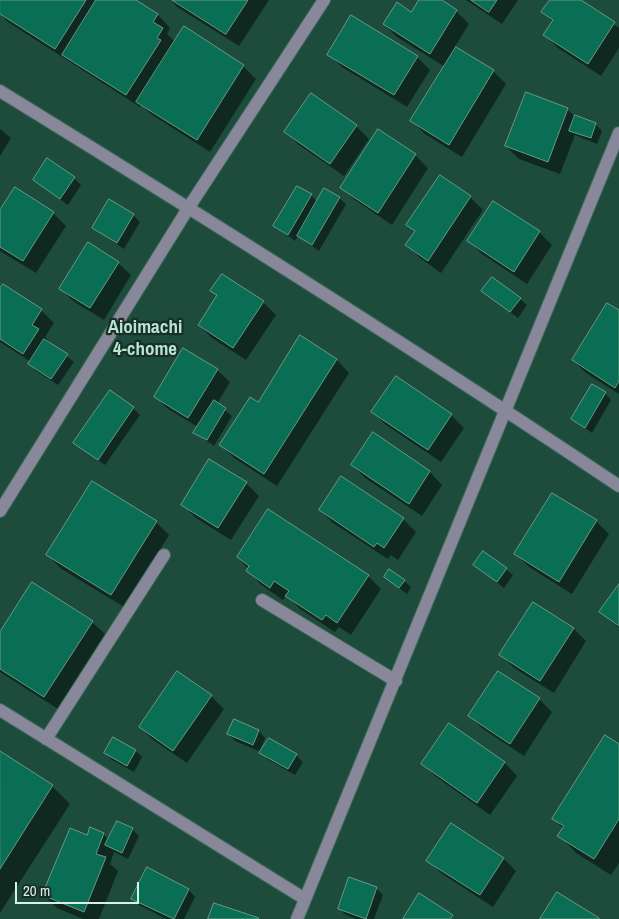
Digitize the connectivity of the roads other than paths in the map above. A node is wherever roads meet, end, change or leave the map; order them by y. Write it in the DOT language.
graph roads {
  1 [pos="324,0"];
  2 [pos="0,91"];
  3 [pos="619,133"];
  4 [pos="189,207"];
  5 [pos="507,411"];
  6 [pos="619,486"];
  7 [pos="0,511"];
  8 [pos="164,555"];
  9 [pos="262,600"];
  10 [pos="396,681"];
  11 [pos="0,710"];
  12 [pos="46,739"];
  13 [pos="306,899"];
  14 [pos="298,919"];
  1 -- 4 [label="street"];
  2 -- 4 [label="street"];
  3 -- 5 [label="street"];
  4 -- 5 [label="street"];
  4 -- 7 [label="street"];
  5 -- 6 [label="street"];
  5 -- 10 [label="street"];
  8 -- 12 [label="street"];
  9 -- 10 [label="street"];
  10 -- 13 [label="street"];
  11 -- 12 [label="street"];
  12 -- 13 [label="street"];
  13 -- 14 [label="street"];
}
